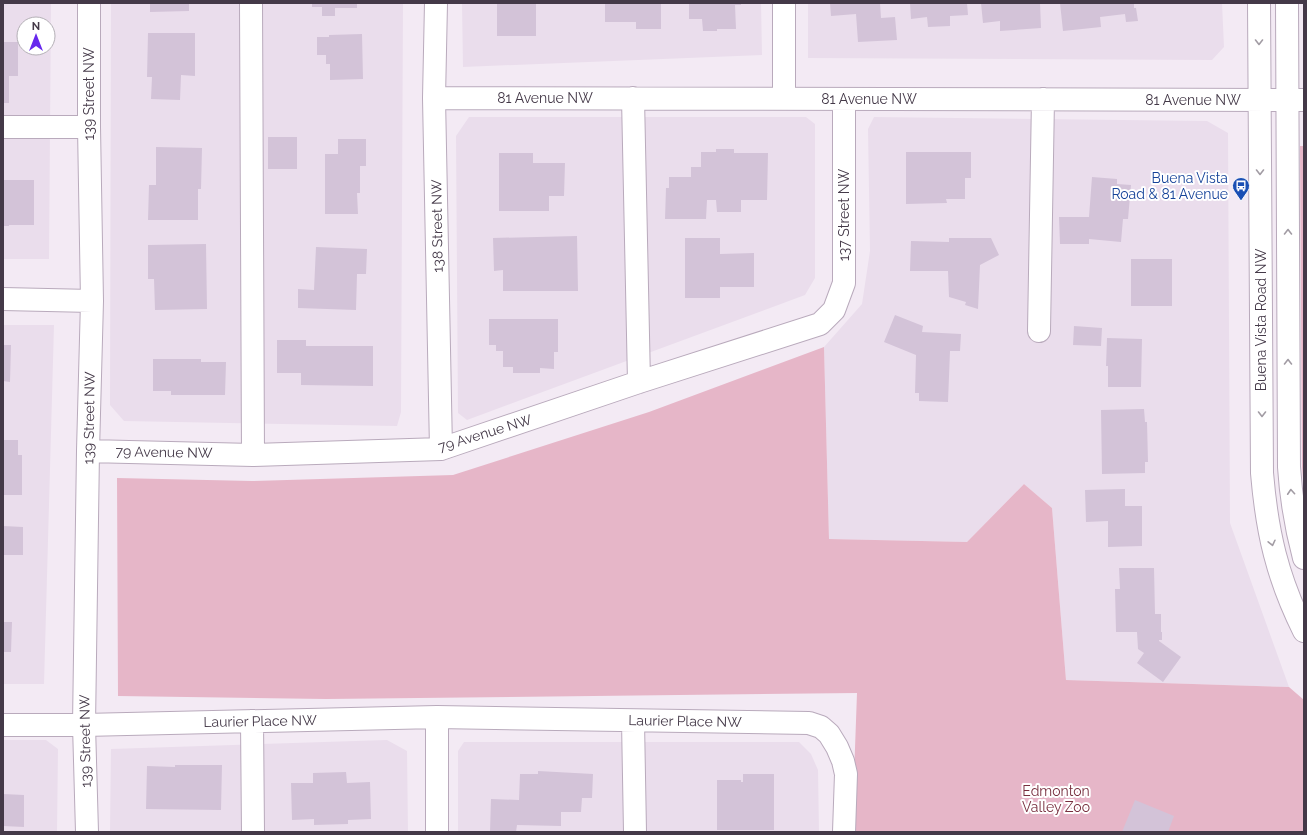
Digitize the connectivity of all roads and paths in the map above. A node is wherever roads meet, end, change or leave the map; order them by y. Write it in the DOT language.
graph roads {
  1 [pos="89,3"];
  2 [pos="251,3"];
  3 [pos="436,3"];
  4 [pos="784,3"];
  5 [pos="1259,3"];
  6 [pos="1287,3"];
  7 [pos="434,98"];
  8 [pos="633,98"];
  9 [pos="784,99"];
  10 [pos="844,99"];
  11 [pos="1043,99"];
  12 [pos="1259,100"];
  13 [pos="1296,100"];
  14 [pos="3,127"];
  15 [pos="89,127"];
  16 [pos="3,300"];
  17 [pos="92,301"];
  18 [pos="820,324"];
  19 [pos="1039,331"];
  20 [pos="639,382"];
  21 [pos="441,450"];
  22 [pos="88,451"];
  23 [pos="253,455"];
  24 [pos="1304,558"];
  25 [pos="1304,631"];
  26 [pos="437,718"];
  27 [pos="252,721"];
  28 [pos="633,721"];
  29 [pos="3,725"];
  30 [pos="84,725"];
  31 [pos="87,832"];
  32 [pos="253,832"];
  33 [pos="437,832"];
  34 [pos="635,832"];
  35 [pos="844,832"];
  1 -- 15 [label="street, 139 Street NW"];
  2 -- 23 [label="street"];
  3 -- 7 [label="street, 138 Street NW"];
  4 -- 9 [label="street"];
  5 -- 12 [label="street, Buena Vista Road NW, one-way"];
  6 -- 13 [label="street, Buena Vista Road NW"];
  7 -- 8 [label="street, 81 Avenue NW"];
  7 -- 21 [label="street, 138 Street NW"];
  8 -- 9 [label="street, 81 Avenue NW"];
  8 -- 20 [label="street"];
  9 -- 10 [label="street, 81 Avenue NW"];
  10 -- 11 [label="street, 81 Avenue NW"];
  10 -- 18 [label="street, 137 Street NW"];
  11 -- 12 [label="street, 81 Avenue NW"];
  11 -- 19 [label="street"];
  12 -- 13 [label="street, 81 Avenue NW"];
  12 -- 25 [label="street, Buena Vista Road NW, one-way"];
  24 -- 13 [label="street, Buena Vista Road NW, one-way"];
  14 -- 15 [label="street"];
  15 -- 17 [label="street, 139 Street NW"];
  16 -- 17 [label="street"];
  17 -- 22 [label="street, 139 Street NW"];
  18 -- 20 [label="street, 79 Avenue NW"];
  20 -- 21 [label="street, 79 Avenue NW"];
  21 -- 23 [label="street, 79 Avenue NW"];
  22 -- 23 [label="street, 79 Avenue NW"];
  22 -- 30 [label="street, 139 Street NW"];
  26 -- 27 [label="street, Laurier Place NW"];
  26 -- 28 [label="street, Laurier Place NW"];
  26 -- 33 [label="street"];
  27 -- 30 [label="street, Laurier Place NW"];
  27 -- 32 [label="street"];
  28 -- 34 [label="street"];
  28 -- 35 [label="street, Laurier Place NW"];
  29 -- 30 [label="street, Laurier Place NW"];
  30 -- 31 [label="street, 139 Street NW"];
}
